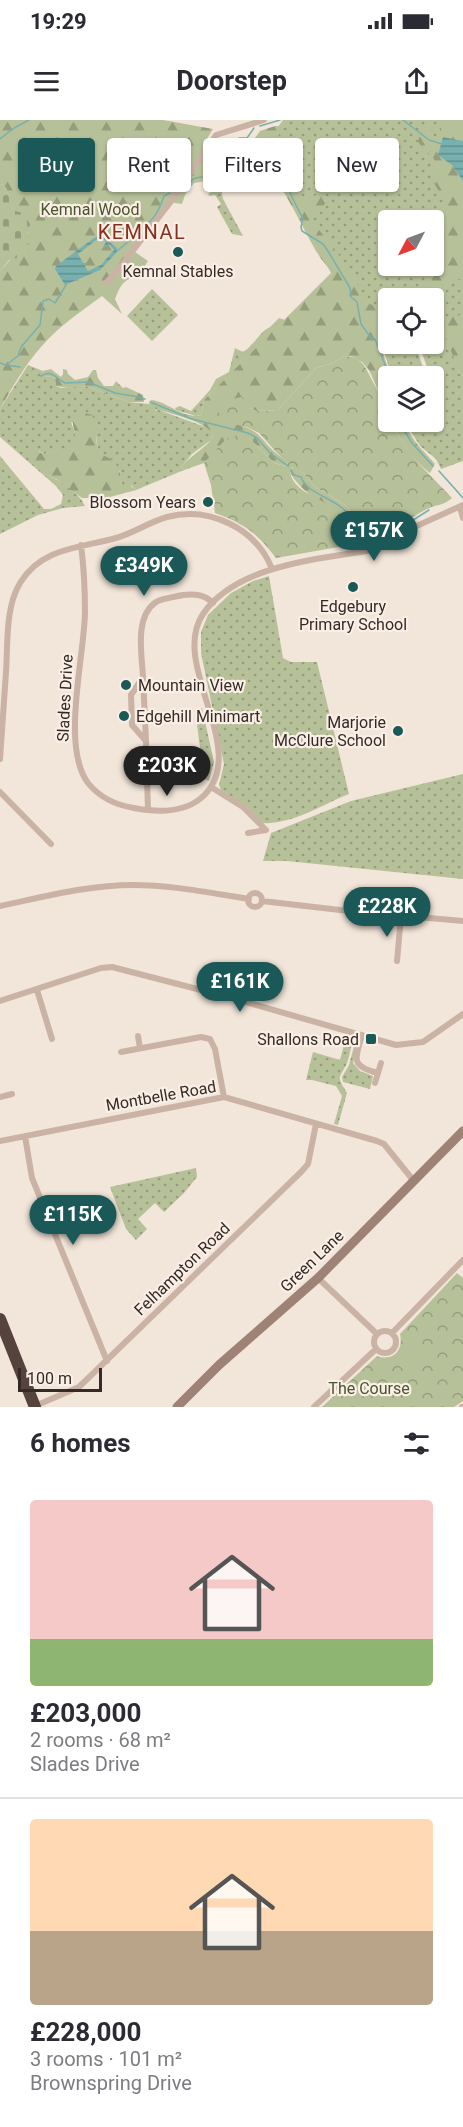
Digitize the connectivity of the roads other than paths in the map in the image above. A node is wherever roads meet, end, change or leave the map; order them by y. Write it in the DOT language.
graph roads {
  1 [pos="264,120"];
  2 [pos="106,283"];
  3 [pos="461,506"];
  4 [pos="463,518"];
  5 [pos="81,545"];
  6 [pos="272,569"];
  7 [pos="213,603"];
  8 [pos="143,677"];
  9 [pos="146,741"];
  10 [pos="0,759"];
  11 [pos="211,787"];
  12 [pos="0,792"];
  13 [pos="148,810"];
  14 [pos="248,832"];
  15 [pos="51,844"];
  16 [pos="0,906"];
  17 [pos="400,916"];
  18 [pos="463,921"];
  19 [pos="397,961"];
  20 [pos="37,990"];
  21 [pos="0,1001"];
  22 [pos="463,1014"];
  23 [pos="362,1035"];
  24 [pos="138,1036"];
  25 [pos="52,1039"];
  26 [pos="140,1048"];
  27 [pos="122,1052"];
  28 [pos="381,1063"];
  29 [pos="378,1073"];
  30 [pos="375,1083"];
  31 [pos="12,1094"];
  32 [pos="0,1097"];
  33 [pos="224,1097"];
  34 [pos="316,1124"];
  35 [pos="25,1136"];
  36 [pos="461,1137"];
  37 [pos="0,1141"];
  38 [pos="413,1180"];
  39 [pos="463,1260"];
  40 [pos="318,1278"];
  41 [pos="0,1319"];
  42 [pos="392,1333"];
  43 [pos="376,1334"];
  44 [pos="0,1338"];
  45 [pos="376,1349"];
  46 [pos="107,1361"];
  47 [pos="38,1406"];
  48 [pos="27,1407"];
  49 [pos="177,1407"];
  50 [pos="315,1407"];
  1 -- 2 [label="street"];
  3 -- 4 [label="street"];
  3 -- 6 [label="street"];
  5 -- 6 [label="street"];
  5 -- 10 [label="street"];
  5 -- 13 [label="street, Slades Drive"];
  6 -- 7 [label="street"];
  7 -- 8 [label="street"];
  7 -- 11 [label="street"];
  8 -- 9 [label="street"];
  8 -- 9 [label="street"];
  9 -- 13 [label="street"];
  11 -- 13 [label="street, Slades Drive"];
  11 -- 14 [label="street"];
  12 -- 15 [label="street"];
  16 -- 17 [label="street"];
  17 -- 18 [label="street"];
  17 -- 19 [label="street"];
  20 -- 21 [label="street"];
  20 -- 23 [label="street"];
  20 -- 25 [label="street"];
  22 -- 23 [label="street"];
  23 -- 29 [label="street"];
  24 -- 26 [label="street"];
  26 -- 27 [label="street"];
  26 -- 33 [label="street"];
  28 -- 29 [label="street"];
  29 -- 30 [label="street"];
  31 -- 32 [label="street"];
  33 -- 34 [label="street, Montbelle Road"];
  33 -- 35 [label="street, Montbelle Road"];
  34 -- 38 [label="street, Montbelle Road"];
  34 -- 46 [label="street, Felhampton Road"];
  35 -- 37 [label="street, Montbelle Road"];
  35 -- 46 [label="street"];
  36 -- 38 [label="main road, Green Lane"];
  38 -- 40 [label="main road, Green Lane"];
  39 -- 42 [label="street"];
  40 -- 43 [label="street"];
  40 -- 49 [label="main road, Green Lane"];
  41 -- 47 [label="highway"];
  42 -- 43 [label="street"];
  42 -- 45 [label="street"];
  43 -- 45 [label="street"];
  44 -- 48 [label="highway"];
  45 -- 50 [label="street"];
  46 -- 47 [label="street, Felhampton Road"];
}
